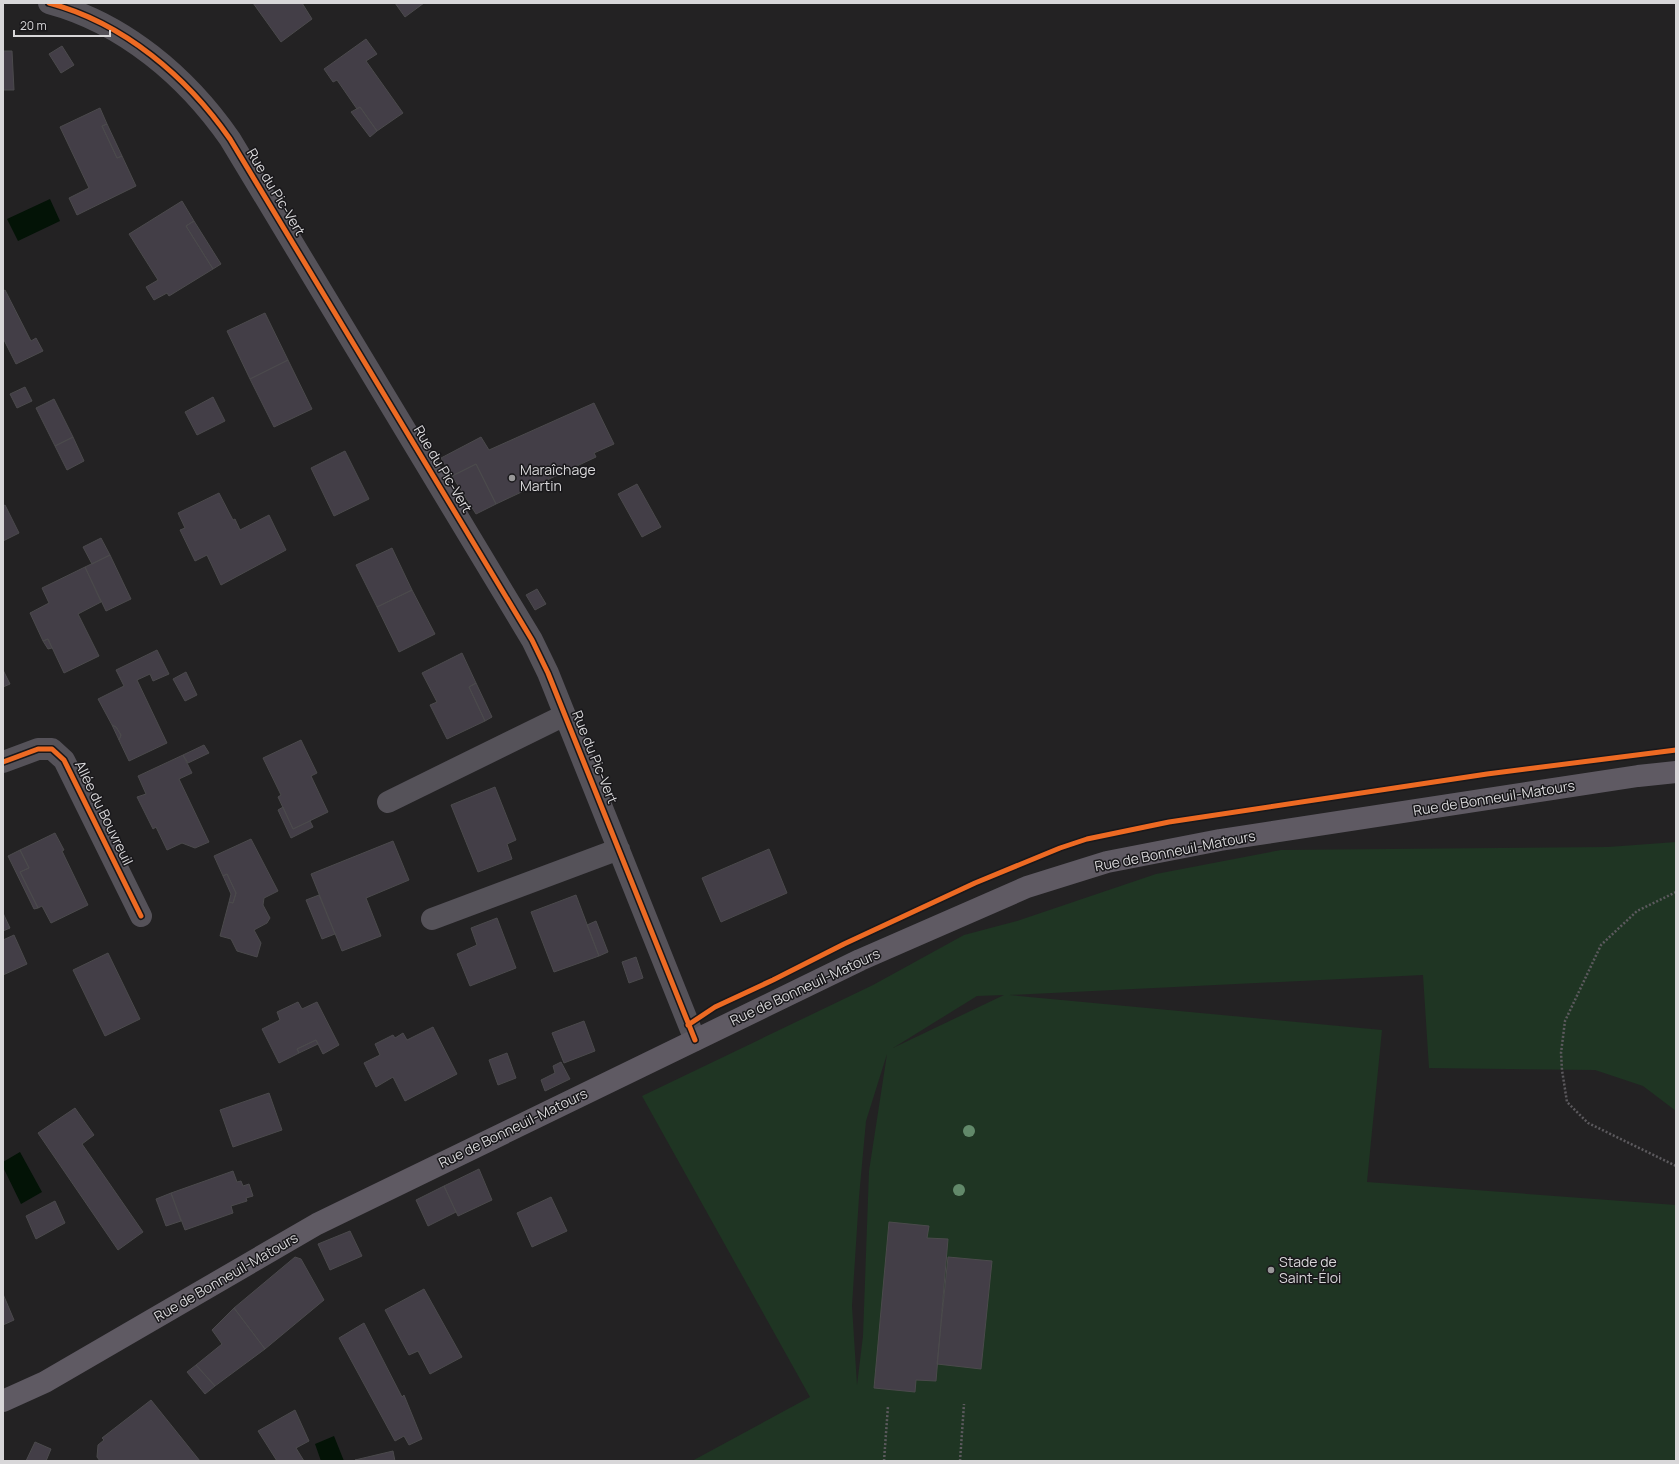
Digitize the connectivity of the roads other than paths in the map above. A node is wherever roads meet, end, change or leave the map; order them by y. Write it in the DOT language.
graph roads {
  1 [pos="49,3"];
  2 [pos="565,715"];
  3 [pos="3,762"];
  4 [pos="1676,772"];
  5 [pos="388,802"];
  6 [pos="618,849"];
  7 [pos="141,916"];
  8 [pos="432,919"];
  9 [pos="695,1040"];
  10 [pos="3,1401"];
  1 -- 2 [label="street, Rue du Pic-Vert"];
  2 -- 5 [label="street"];
  2 -- 6 [label="street, Rue du Pic-Vert"];
  3 -- 7 [label="street, Allée du Bouvreuil"];
  4 -- 9 [label="main road, Rue de Bonneuil-Matours"];
  6 -- 8 [label="street"];
  6 -- 9 [label="street, Rue du Pic-Vert"];
  9 -- 10 [label="main road, Rue de Bonneuil-Matours"];
}
